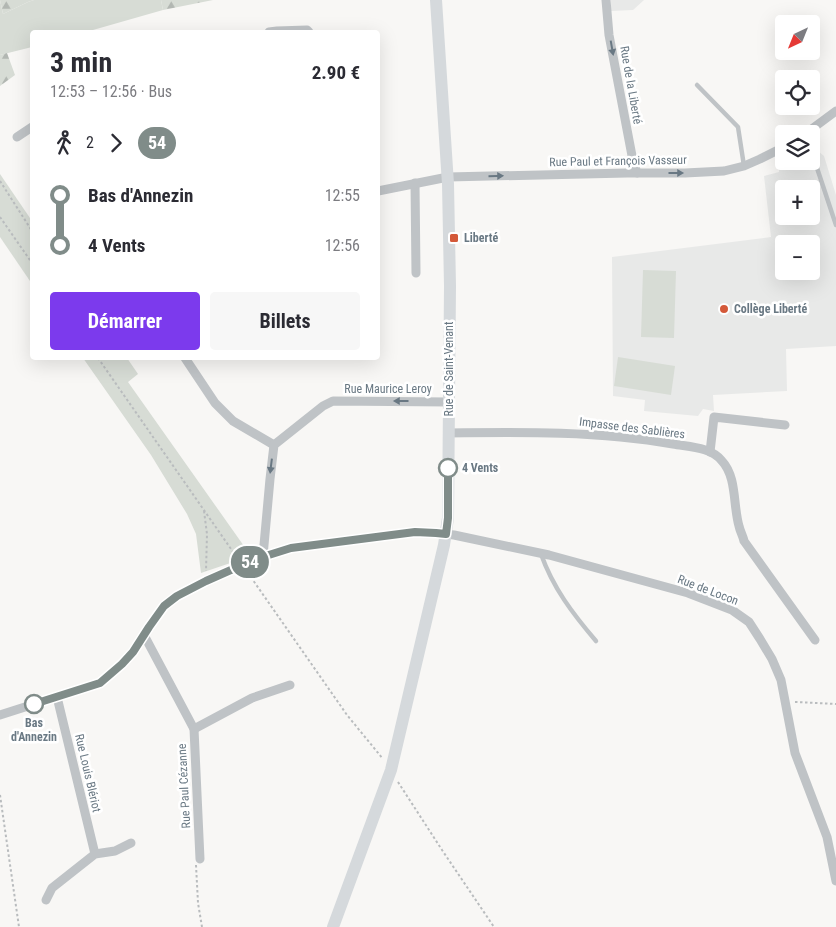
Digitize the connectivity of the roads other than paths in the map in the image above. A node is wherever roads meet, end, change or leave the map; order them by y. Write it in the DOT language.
graph roads {
  1 [pos="436,0"];
  2 [pos="606,0"];
  3 [pos="697,85"];
  4 [pos="836,111"];
  5 [pos="817,125"];
  6 [pos="30,128"];
  7 [pos="17,137"];
  8 [pos="775,152"];
  9 [pos="744,166"];
  10 [pos="819,170"];
  11 [pos="637,173"];
  12 [pos="448,178"];
  13 [pos="415,184"];
  14 [pos="380,190"];
  15 [pos="836,225"];
  16 [pos="416,273"];
  17 [pos="186,360"];
  18 [pos="449,402"];
  19 [pos="785,425"];
  20 [pos="448,433"];
  21 [pos="274,445"];
  22 [pos="710,452"];
  23 [pos="446,534"];
  24 [pos="541,554"];
  25 [pos="259,558"];
  26 [pos="144,635"];
  27 [pos="815,640"];
  28 [pos="596,641"];
  29 [pos="290,685"];
  30 [pos="57,697"];
  31 [pos="0,715"];
  32 [pos="194,730"];
  33 [pos="131,843"];
  34 [pos="94,854"];
  35 [pos="200,860"];
  36 [pos="836,881"];
  37 [pos="46,900"];
  38 [pos="332,927"];
  1 -- 12 [label="main road, Rue de Saint-Venant"];
  2 -- 11 [label="street, Rue de la Liberté, one-way"];
  3 -- 9 [label="lane"];
  4 -- 5 [label="street"];
  6 -- 7 [label="street"];
  8 -- 9 [label="street, Rue Paul et François Vasseur"];
  11 -- 9 [label="street, Rue Paul et François Vasseur, one-way"];
  10 -- 15 [label="lane"];
  12 -- 11 [label="street, Rue Paul et François Vasseur, one-way"];
  12 -- 13 [label="street, Rue Paul et François Vasseur"];
  12 -- 18 [label="main road, Rue de Saint-Venant"];
  13 -- 14 [label="street, Rue Paul et François Vasseur"];
  13 -- 16 [label="street"];
  17 -- 21 [label="street"];
  18 -- 20 [label="main road, Rue de Saint-Venant"];
  18 -- 21 [label="street, Rue Maurice Leroy, one-way"];
  19 -- 22 [label="street"];
  20 -- 22 [label="street, Impasse des Sablières"];
  20 -- 23 [label="main road, Rue de Saint-Venant"];
  21 -- 25 [label="street, one-way"];
  22 -- 27 [label="street"];
  23 -- 24 [label="street, Rue de Locon"];
  23 -- 25 [label="street, Rue de Locon"];
  23 -- 38 [label="main road, Rue de Saint-Venant"];
  24 -- 28 [label="lane"];
  24 -- 36 [label="street, Rue de Locon"];
  25 -- 26 [label="street, Rue de Locon"];
  26 -- 30 [label="street, Rue de Locon"];
  26 -- 32 [label="street, Rue Paul Cézanne"];
  29 -- 32 [label="street"];
  30 -- 31 [label="street, Rue de Locon"];
  30 -- 34 [label="street, Rue Louis Blériot"];
  32 -- 35 [label="street, Rue Paul Cézanne"];
  33 -- 34 [label="street"];
  34 -- 37 [label="street"];
}
